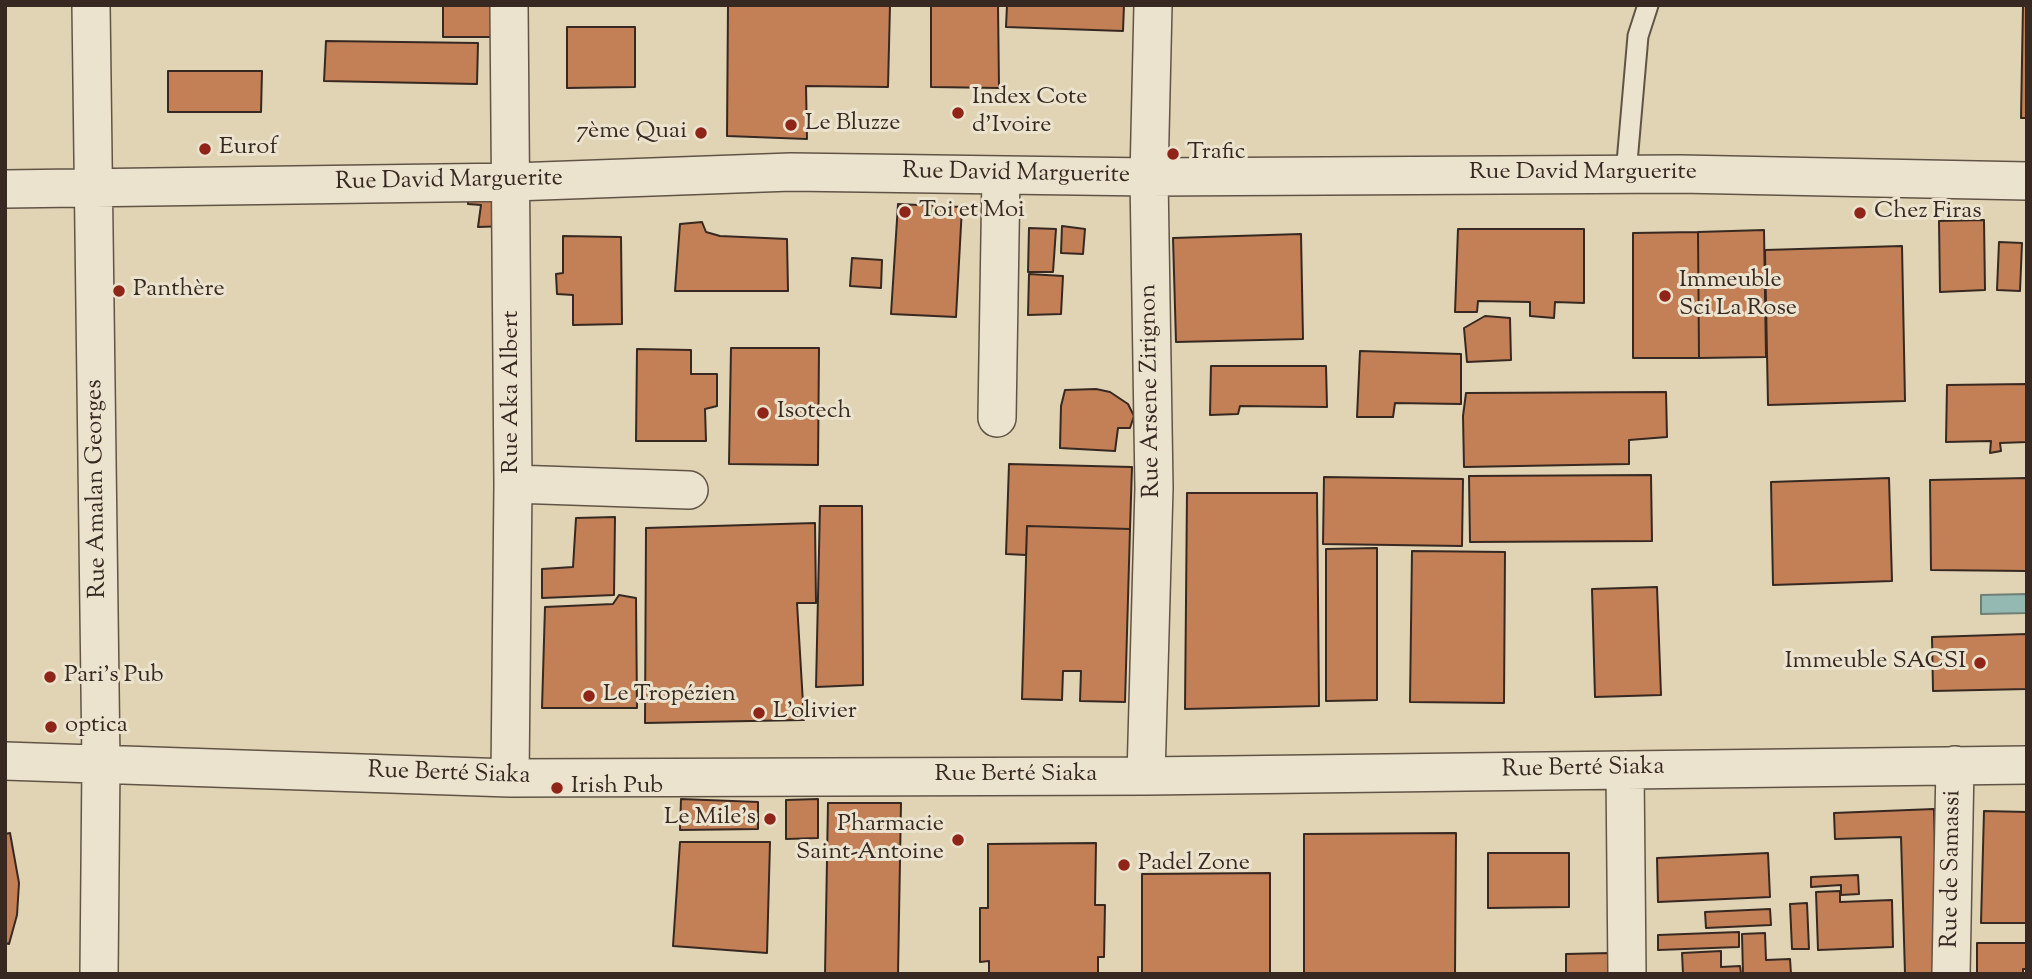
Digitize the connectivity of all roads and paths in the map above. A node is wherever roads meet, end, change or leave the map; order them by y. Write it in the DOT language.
graph roads {
  1 [pos="91,5"];
  2 [pos="509,5"];
  3 [pos="1153,5"];
  4 [pos="1648,5"];
  5 [pos="1626,174"];
  6 [pos="1001,175"];
  7 [pos="1149,177"];
  8 [pos="2027,181"];
  9 [pos="513,182"];
  10 [pos="93,188"];
  11 [pos="5,189"];
  12 [pos="997,418"];
  13 [pos="513,484"];
  14 [pos="689,490"];
  15 [pos="5,761"];
  16 [pos="101,763"];
  17 [pos="1955,765"];
  18 [pos="2027,765"];
  19 [pos="1625,770"];
  20 [pos="1146,776"];
  21 [pos="510,778"];
  22 [pos="99,974"];
  23 [pos="1627,974"];
  24 [pos="1951,974"];
  1 -- 10 [label="street, Rue Amalan Georges"];
  2 -- 9 [label="street, Rue Aka Albert"];
  3 -- 7 [label="street, Rue Arsene Zirignon"];
  4 -- 5 [label="lane"];
  5 -- 7 [label="street, Rue David Marguerite"];
  5 -- 8 [label="street, Rue David Marguerite"];
  6 -- 7 [label="street, Rue David Marguerite"];
  6 -- 9 [label="street, Rue David Marguerite"];
  6 -- 12 [label="street"];
  7 -- 20 [label="street, Rue Arsene Zirignon"];
  9 -- 10 [label="street, Rue David Marguerite"];
  9 -- 13 [label="street, Rue Aka Albert"];
  10 -- 11 [label="street, Rue David Marguerite"];
  10 -- 16 [label="street, Rue Amalan Georges"];
  13 -- 14 [label="street"];
  13 -- 21 [label="street, Rue Aka Albert"];
  15 -- 16 [label="street, Rue Berté Siaka"];
  16 -- 21 [label="street, Rue Berté Siaka"];
  16 -- 22 [label="street, Rue Amalan Georges"];
  17 -- 18 [label="street, Rue Berté Siaka"];
  17 -- 19 [label="street, Rue Berté Siaka"];
  17 -- 24 [label="street, Rue de Samassi"];
  19 -- 20 [label="street, Rue Berté Siaka"];
  19 -- 23 [label="street"];
  20 -- 21 [label="street, Rue Berté Siaka"];
}
